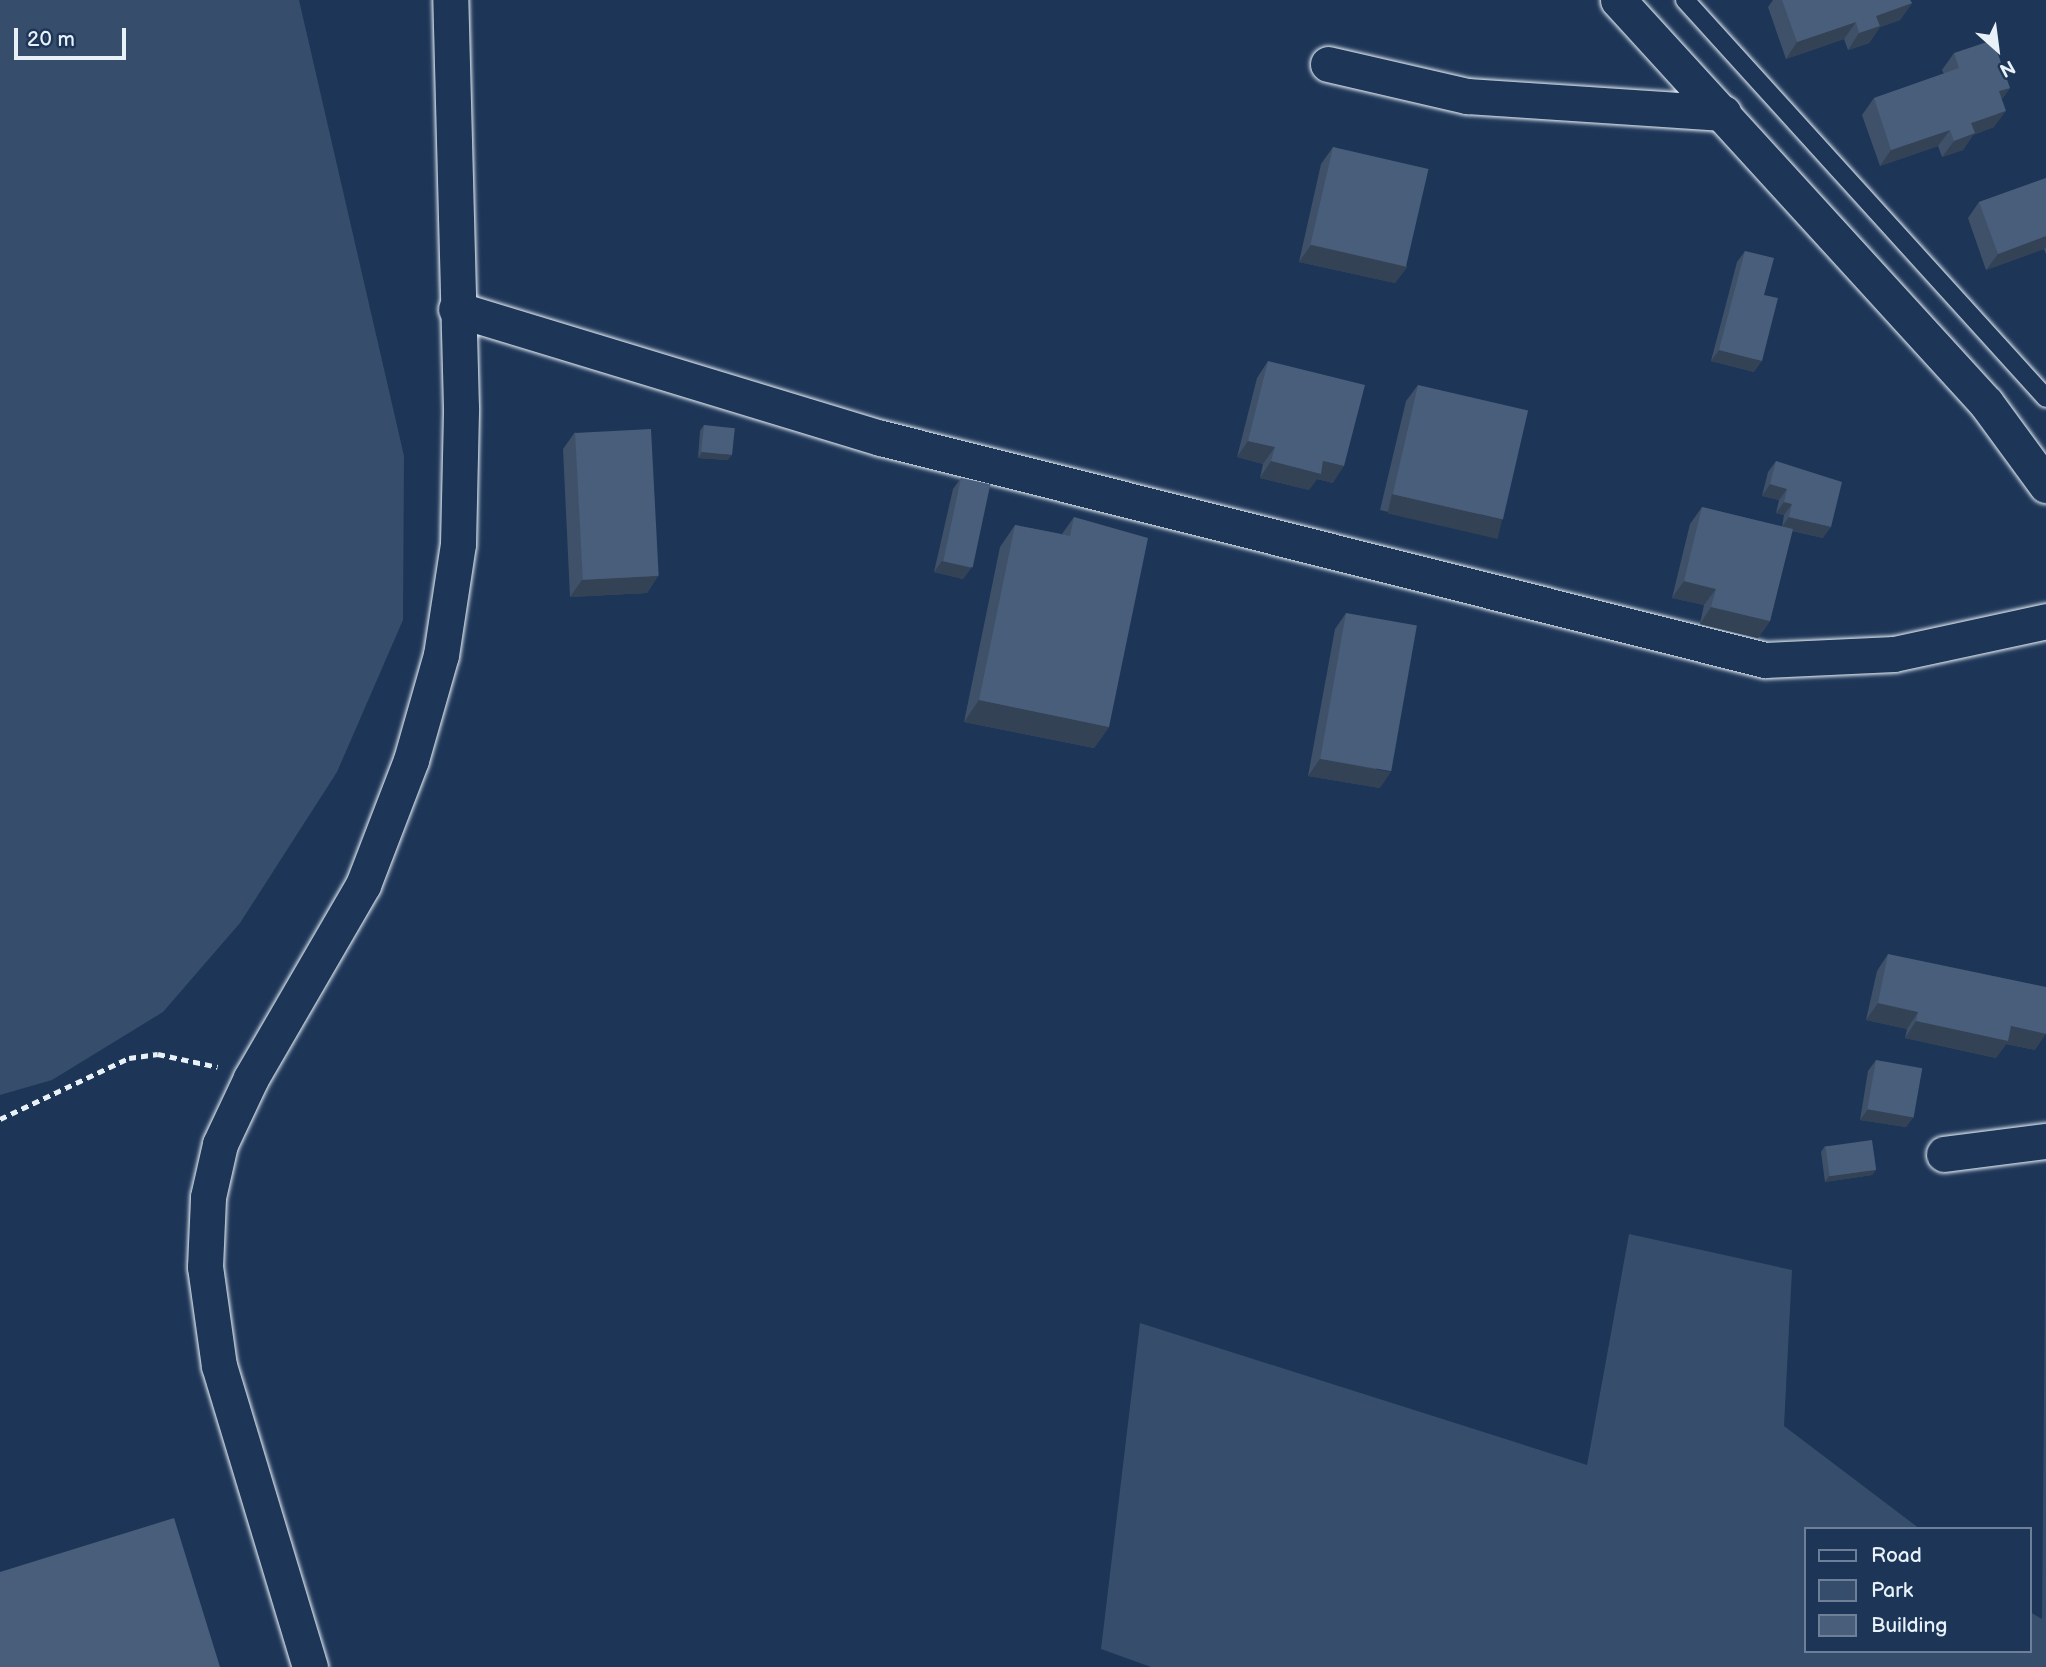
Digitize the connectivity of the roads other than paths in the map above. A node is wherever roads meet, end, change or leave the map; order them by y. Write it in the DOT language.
graph roads {
  1 [pos="450,0"];
  2 [pos="1618,0"];
  3 [pos="1685,0"];
  4 [pos="1328,64"];
  5 [pos="1723,113"];
  6 [pos="456,309"];
  7 [pos="2046,398"];
  8 [pos="2046,485"];
  9 [pos="2046,621"];
  10 [pos="2046,1141"];
  11 [pos="1944,1154"];
  12 [pos="310,1667"];
  1 -- 6 [label="street"];
  2 -- 5 [label="street"];
  3 -- 7 [label="lane"];
  4 -- 5 [label="street"];
  5 -- 8 [label="street"];
  6 -- 9 [label="street"];
  6 -- 12 [label="street"];
  10 -- 11 [label="street"];
}
